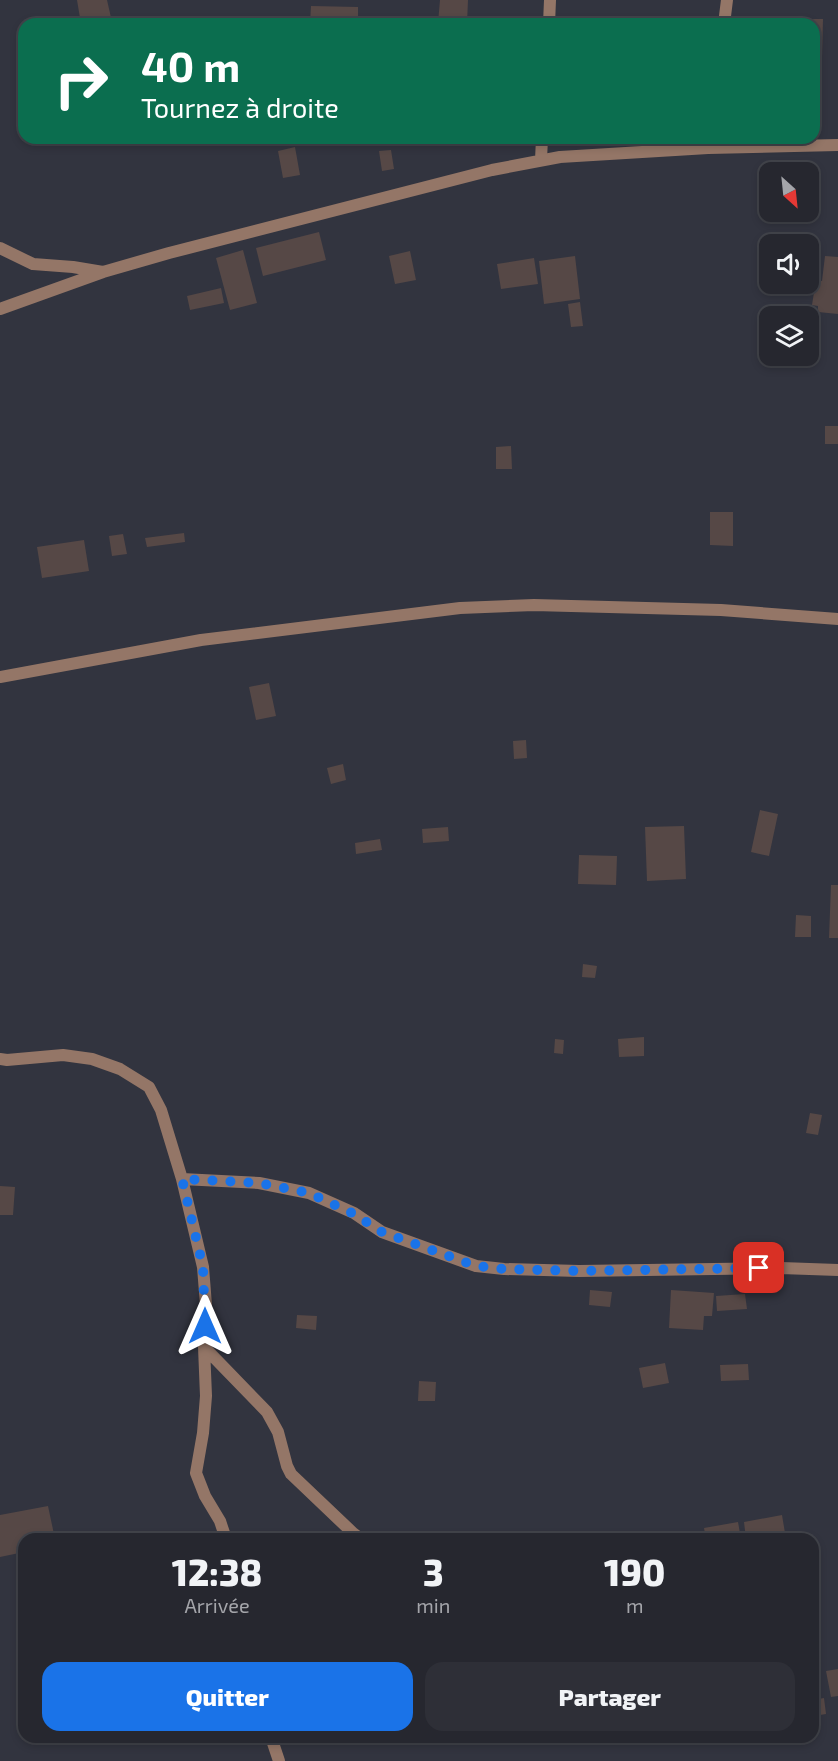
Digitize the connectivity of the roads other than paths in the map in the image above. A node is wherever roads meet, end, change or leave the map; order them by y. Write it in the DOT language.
graph roads {
  1 [pos="550,0"];
  2 [pos="727,0"];
  3 [pos="549,18"];
  4 [pos="725,18"];
  5 [pos="542,144"];
  6 [pos="699,144"];
  7 [pos="774,144"];
  8 [pos="838,145"];
  9 [pos="541,160"];
  10 [pos="0,248"];
  11 [pos="103,272"];
  12 [pos="0,309"];
  13 [pos="838,619"];
  14 [pos="0,677"];
  15 [pos="0,1059"];
  16 [pos="182,1179"];
  17 [pos="838,1270"];
  18 [pos="204,1347"];
  19 [pos="224,1533"];
  20 [pos="353,1533"];
  21 [pos="273,1743"];
  22 [pos="279,1761"];
  1 -- 3 [label="street"];
  2 -- 4 [label="street"];
  5 -- 9 [label="street"];
  6 -- 9 [label="street"];
  7 -- 8 [label="street"];
  9 -- 11 [label="street"];
  10 -- 11 [label="street"];
  11 -- 12 [label="street"];
  13 -- 14 [label="street"];
  15 -- 16 [label="street"];
  16 -- 17 [label="street"];
  16 -- 18 [label="street"];
  18 -- 19 [label="street"];
  18 -- 20 [label="street"];
  21 -- 22 [label="street"];
}
